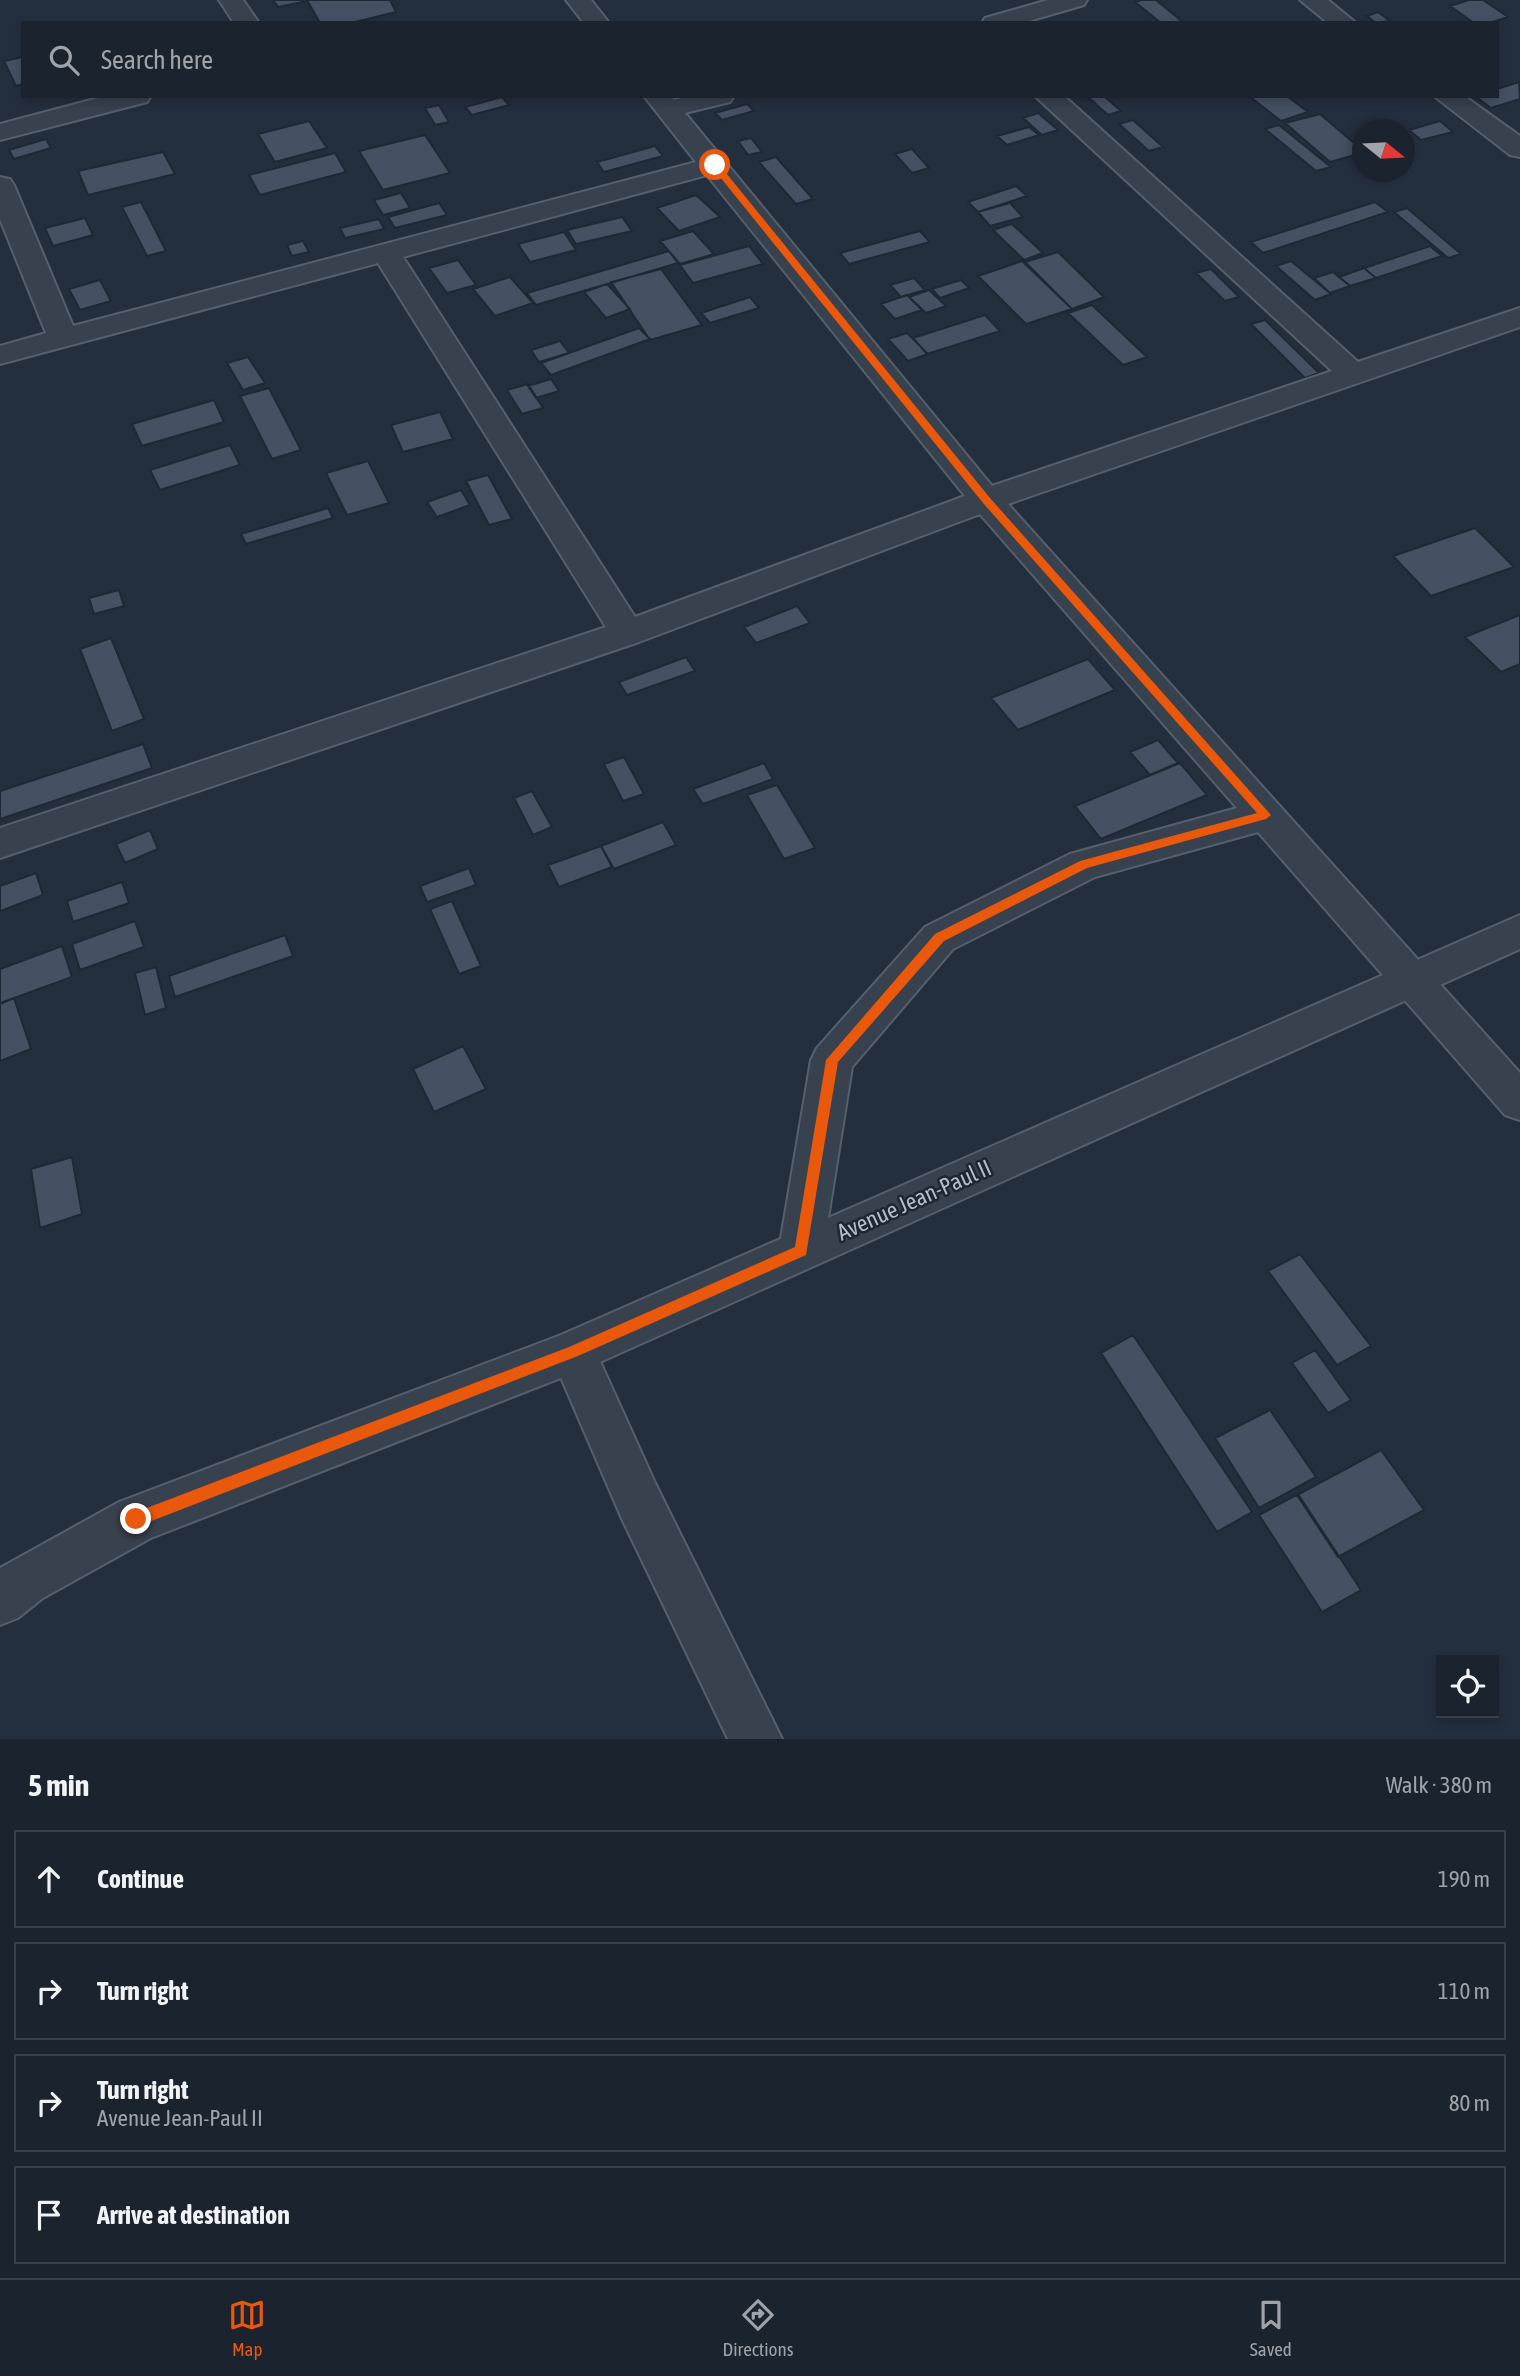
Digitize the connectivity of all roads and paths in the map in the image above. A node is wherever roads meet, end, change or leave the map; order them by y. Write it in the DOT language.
graph roads {
  1 [pos="231,0"];
  2 [pos="578,0"];
  3 [pos="1075,0"];
  4 [pos="1312,0"];
  5 [pos="246,21"];
  6 [pos="595,21"];
  7 [pos="1001,21"];
  8 [pos="1341,21"];
  9 [pos="130,98"];
  10 [pos="703,98"];
  11 [pos="1050,98"];
  12 [pos="1450,98"];
  13 [pos="662,103"];
  14 [pos="0,132"];
  15 [pos="1520,149"];
  16 [pos="715,165"];
  17 [pos="0,185"];
  18 [pos="384,251"];
  19 [pos="1520,317"];
  20 [pos="62,337"];
  21 [pos="0,355"];
  22 [pos="1354,375"];
  23 [pos="986,500"];
  24 [pos="626,633"];
  25 [pos="1266,815"];
  26 [pos="0,843"];
  27 [pos="1520,931"];
  28 [pos="1412,979"];
  29 [pos="1520,1102"];
  30 [pos="801,1250"];
  31 [pos="573,1352"];
  32 [pos="0,1600"];
  33 [pos="756,1739"];
  1 -- 5 [label="street"];
  2 -- 6 [label="street"];
  3 -- 7 [label="street"];
  4 -- 8 [label="street"];
  9 -- 14 [label="street"];
  10 -- 13 [label="street"];
  11 -- 22 [label="street"];
  12 -- 15 [label="street"];
  13 -- 16 [label="street"];
  16 -- 18 [label="street"];
  16 -- 23 [label="street"];
  17 -- 20 [label="street"];
  18 -- 20 [label="street"];
  18 -- 24 [label="street"];
  19 -- 22 [label="street"];
  20 -- 21 [label="street"];
  22 -- 23 [label="street"];
  23 -- 24 [label="street"];
  23 -- 25 [label="street"];
  24 -- 26 [label="street"];
  25 -- 28 [label="street"];
  25 -- 30 [label="street"];
  27 -- 28 [label="street, Avenue Jean-Paul II"];
  28 -- 29 [label="street"];
  28 -- 30 [label="street, Avenue Jean-Paul II"];
  30 -- 31 [label="street, Avenue Jean-Paul II"];
  31 -- 32 [label="street, Avenue Jean-Paul II"];
  31 -- 33 [label="street"];
}
